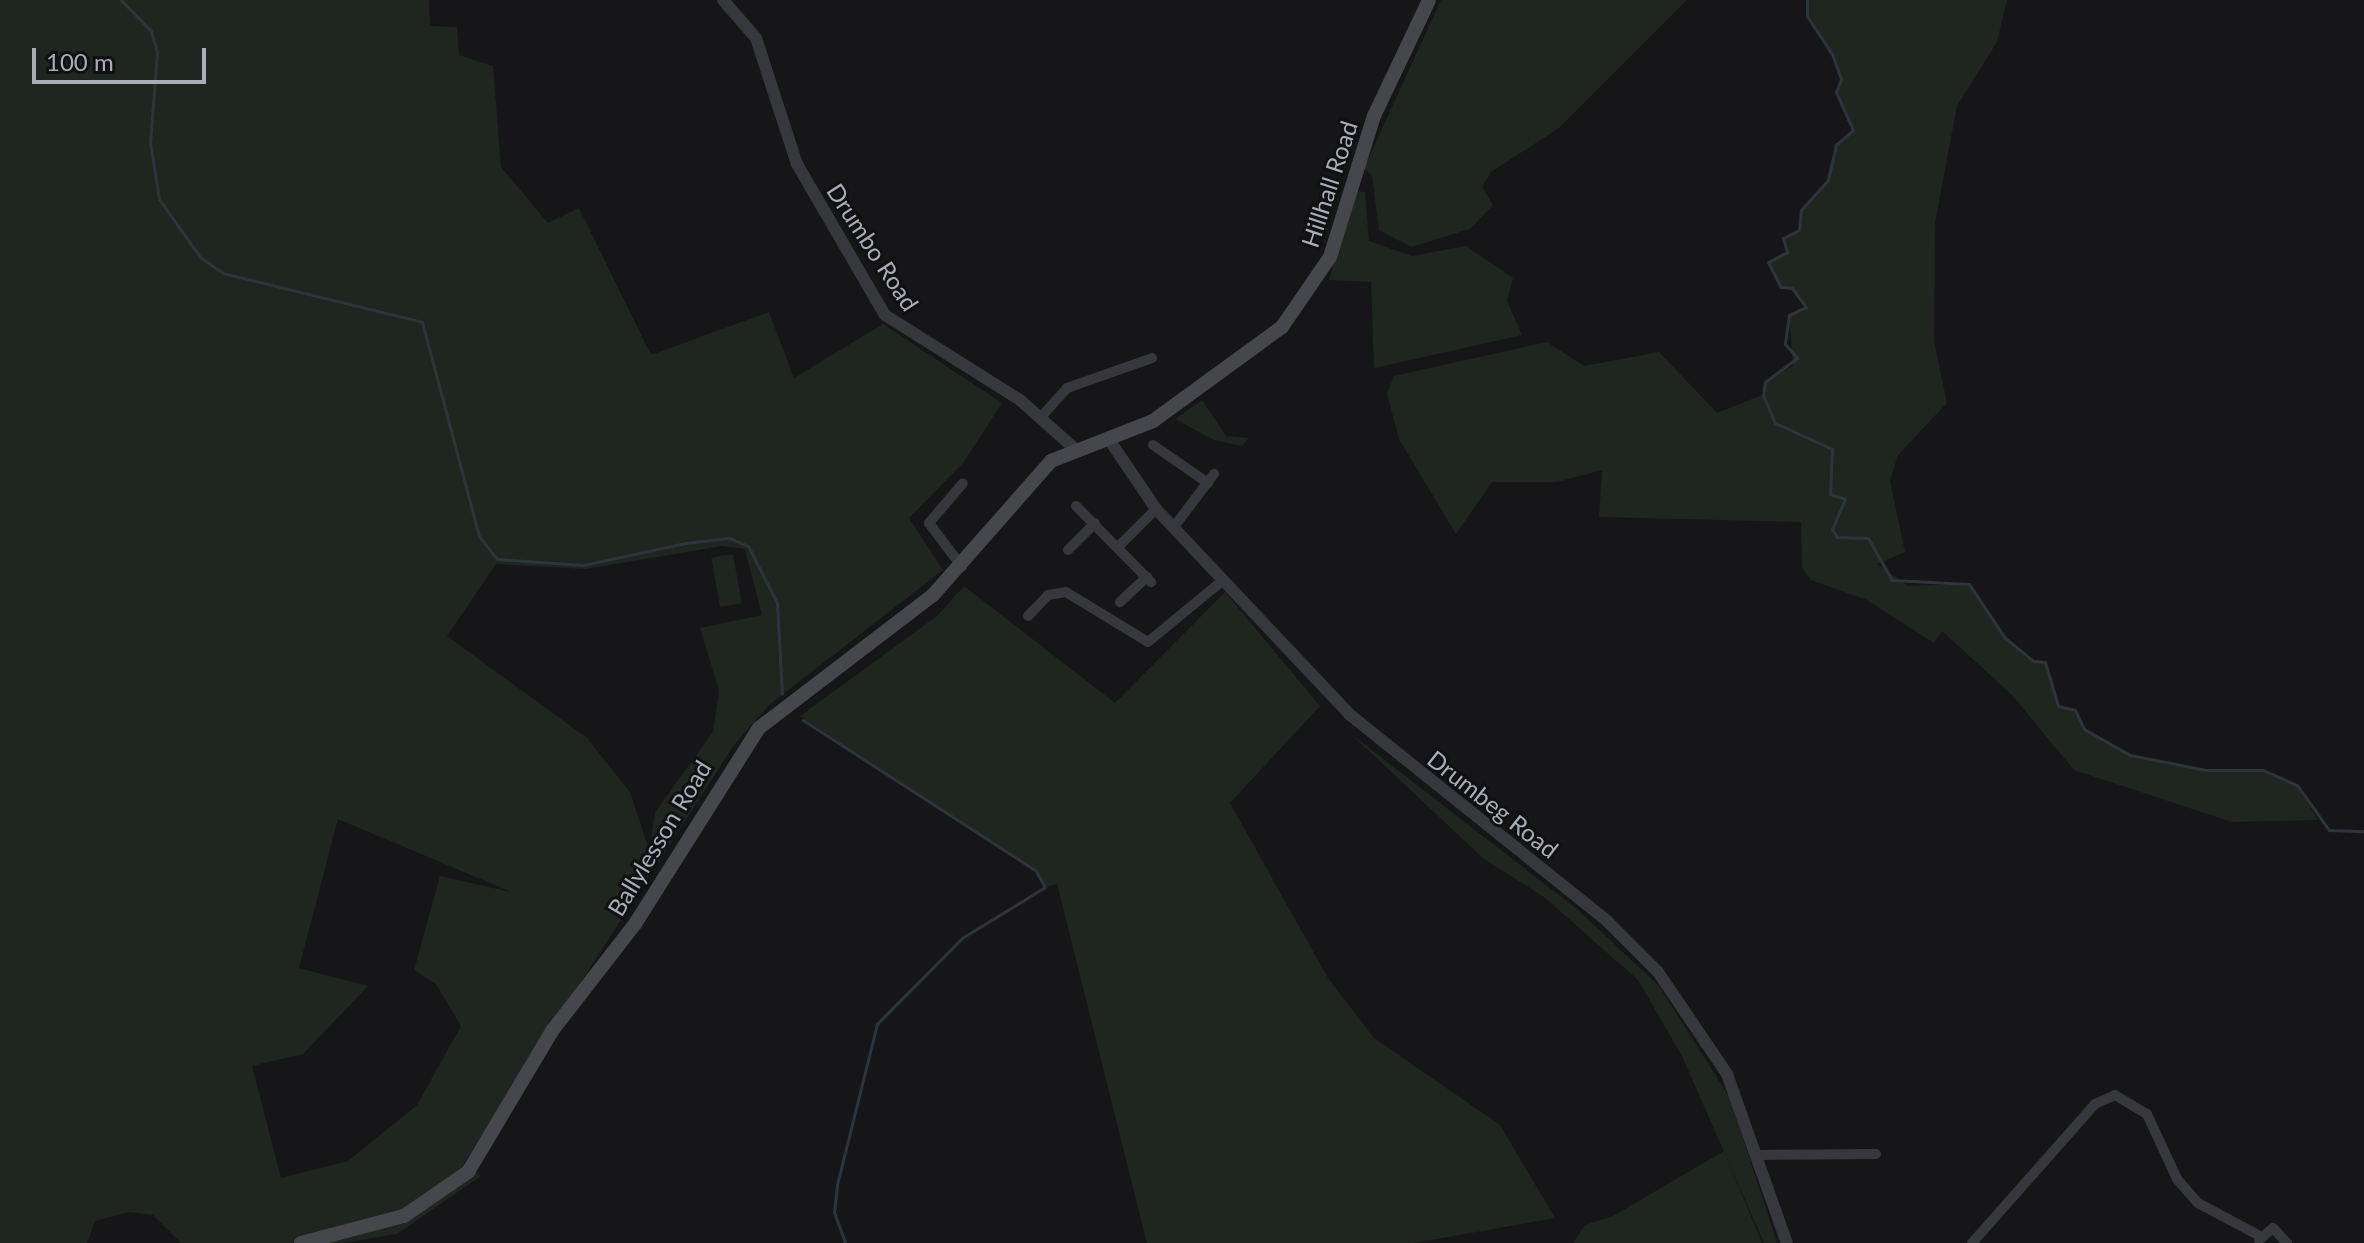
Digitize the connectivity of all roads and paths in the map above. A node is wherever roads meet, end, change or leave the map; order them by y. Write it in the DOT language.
graph roads {
  1 [pos="723,0"];
  2 [pos="1429,0"];
  3 [pos="1152,358"];
  4 [pos="1041,417"];
  5 [pos="1108,438"];
  6 [pos="1153,445"];
  7 [pos="1073,447"];
  8 [pos="963,483"];
  9 [pos="1076,506"];
  10 [pos="1156,509"];
  11 [pos="1095,523"];
  12 [pos="1173,528"];
  13 [pos="1118,547"];
  14 [pos="1068,550"];
  15 [pos="962,567"];
  16 [pos="1222,581"];
  17 [pos="1120,602"];
  18 [pos="1028,616"];
  19 [pos="1876,1154"];
  20 [pos="1760,1155"];
  21 [pos="2260,1240"];
  22 [pos="1977,1242"];
  23 [pos="301,1243"];
  24 [pos="1787,1243"];
  25 [pos="2287,1243"];
  1 -- 4 [label="street, Drumbo Road"];
  2 -- 5 [label="main road, Hillhall Road"];
  3 -- 4 [label="street"];
  4 -- 7 [label="street, Drumbo Road"];
  5 -- 7 [label="main road, Hillhall Road"];
  5 -- 10 [label="street, Drumbeg Road"];
  6 -- 12 [label="street"];
  7 -- 15 [label="main road, Ballylesson Road"];
  8 -- 15 [label="street"];
  9 -- 11 [label="street"];
  10 -- 12 [label="street, Drumbeg Road"];
  10 -- 13 [label="street"];
  11 -- 13 [label="street"];
  11 -- 14 [label="street"];
  12 -- 16 [label="street, Drumbeg Road"];
  13 -- 17 [label="street"];
  15 -- 23 [label="main road, Ballylesson Road"];
  16 -- 18 [label="street"];
  16 -- 20 [label="street, Drumbeg Road"];
  19 -- 20 [label="street"];
  20 -- 24 [label="street, Drumbeg Road"];
  21 -- 22 [label="street"];
  21 -- 25 [label="street"];
}
